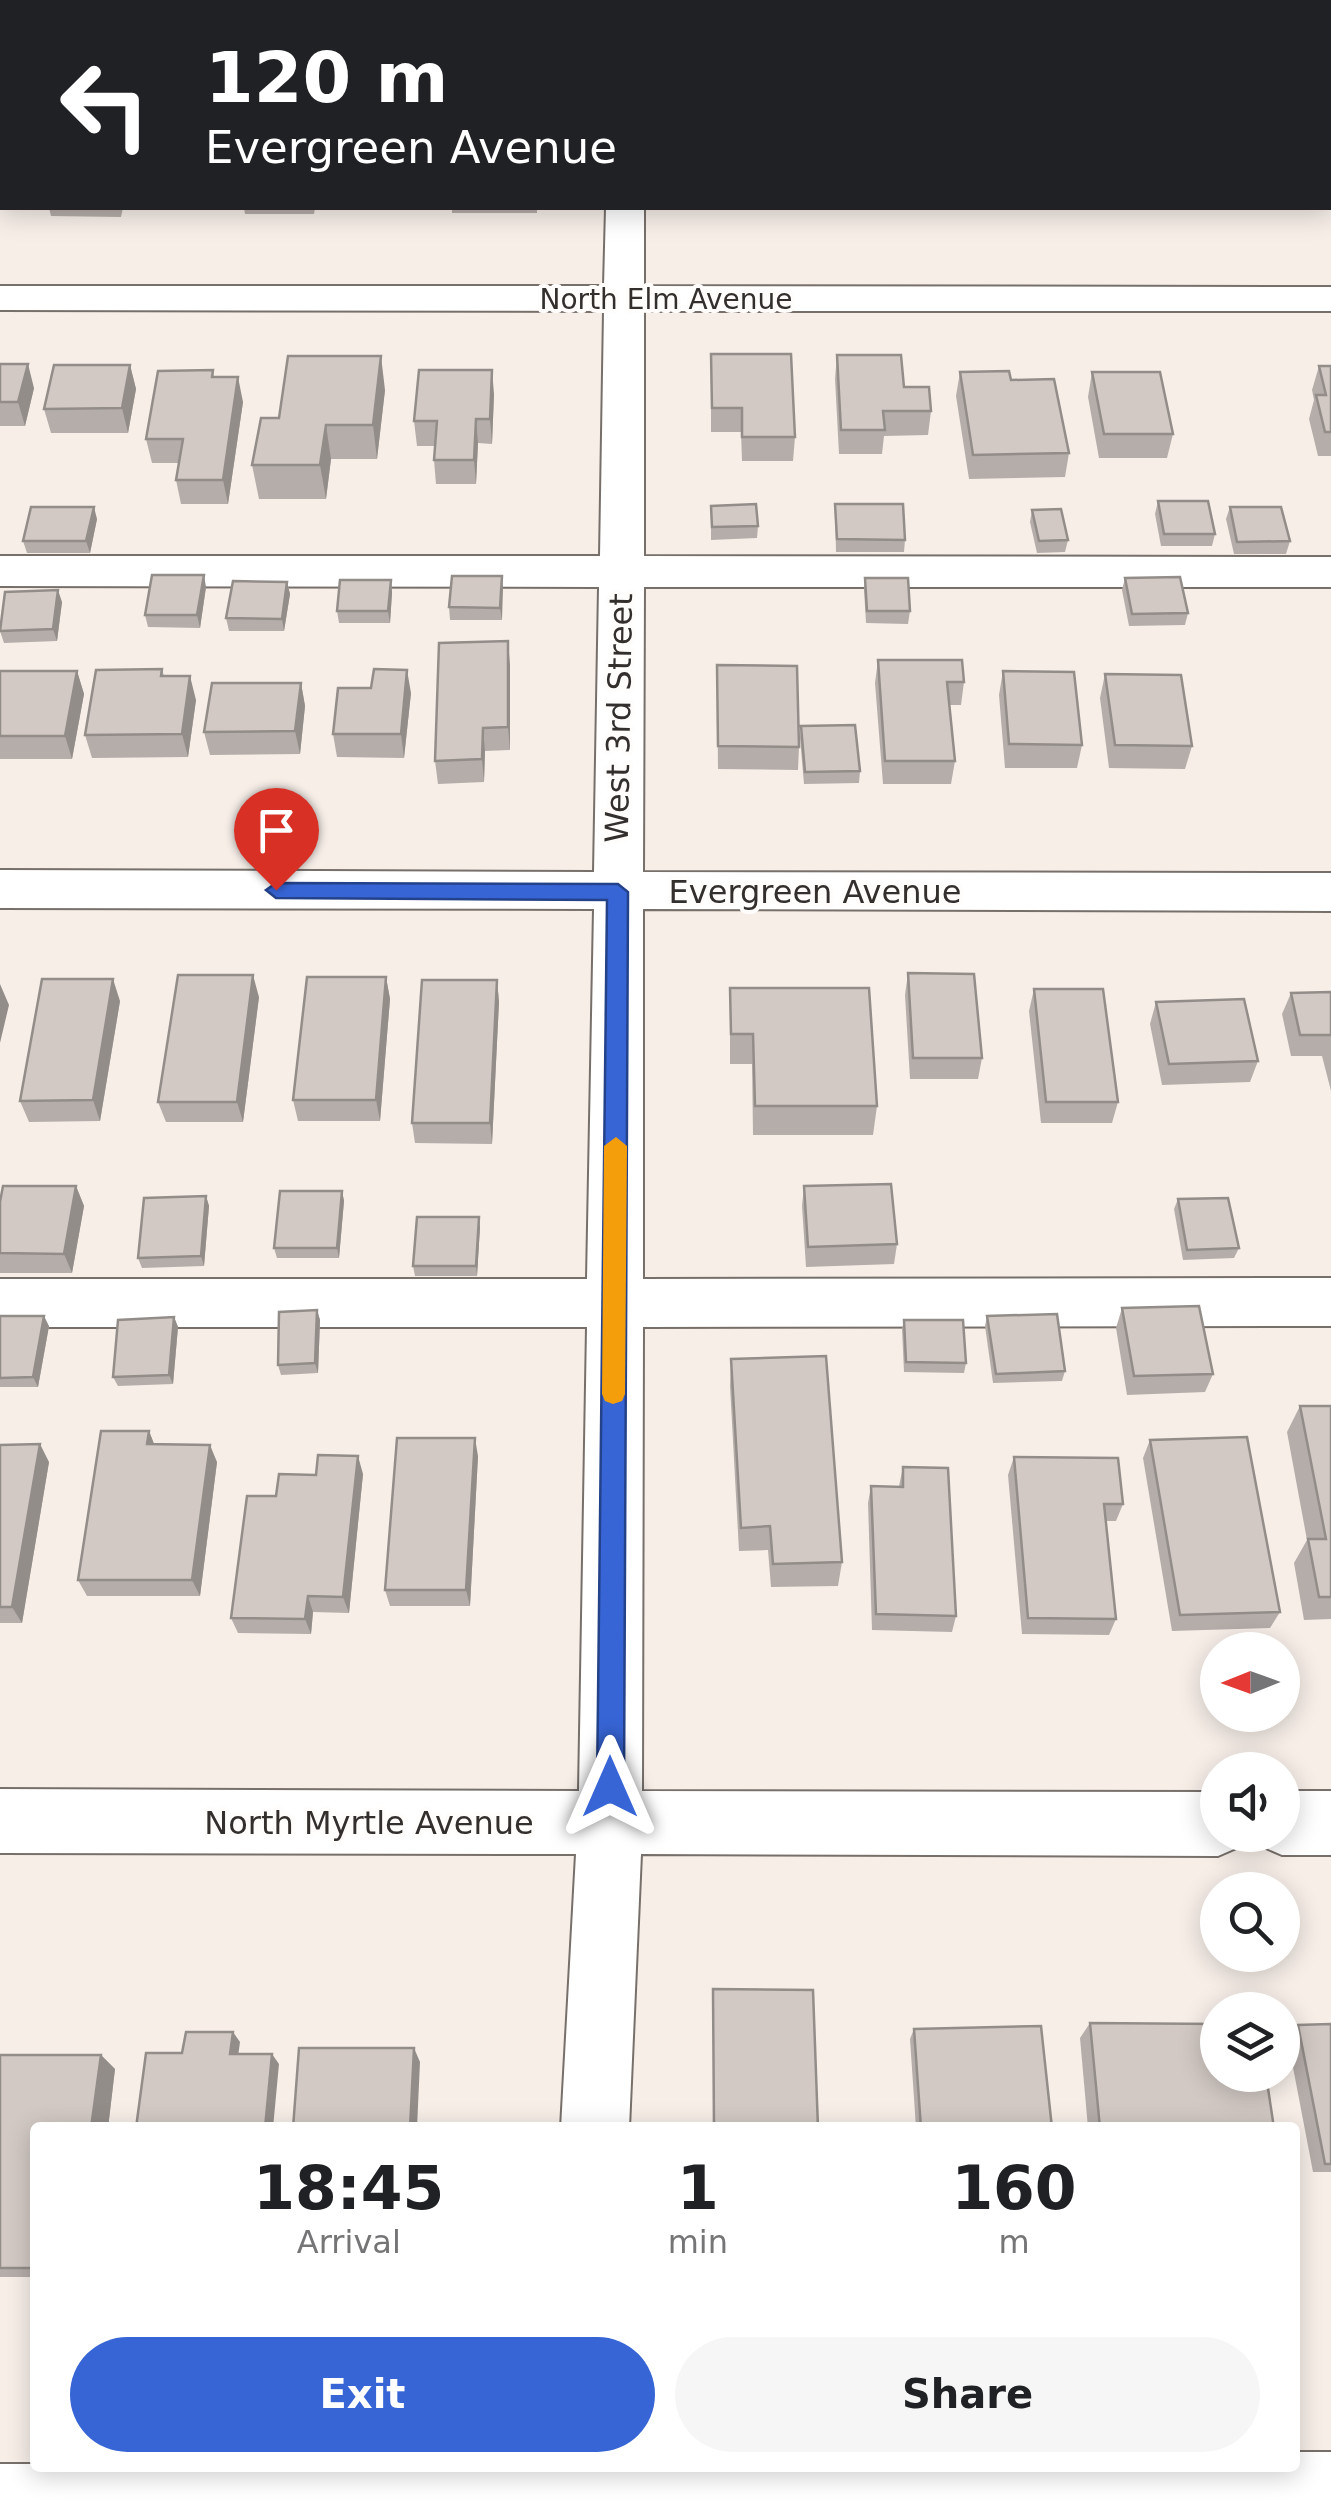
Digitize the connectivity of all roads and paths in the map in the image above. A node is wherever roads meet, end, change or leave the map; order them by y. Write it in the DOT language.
graph roads {
  1 [pos="625,210"];
  2 [pos="0,298"];
  3 [pos="624,298"];
  4 [pos="1331,299"];
  5 [pos="0,571"];
  6 [pos="621,572"];
  7 [pos="1331,572"];
  8 [pos="0,889"];
  9 [pos="618,892"];
  10 [pos="1331,892"];
  11 [pos="1331,1302"];
  12 [pos="0,1303"];
  13 [pos="614,1304"];
  14 [pos="0,1821"];
  15 [pos="1331,1823"];
  16 [pos="610,1824"];
  17 [pos="1200,1824"];
  18 [pos="1300,1824"];
  19 [pos="595,2122"];
  20 [pos="1331,2489"];
  21 [pos="579,2490"];
  22 [pos="0,2500"];
  1 -- 3 [label="street, West 3rd Street"];
  2 -- 3 [label="street, North Elm Avenue"];
  3 -- 4 [label="street, North Elm Avenue"];
  3 -- 6 [label="street, West 3rd Street"];
  5 -- 6 [label="street"];
  6 -- 7 [label="street"];
  6 -- 9 [label="street, West 3rd Street"];
  8 -- 9 [label="street, Evergreen Avenue"];
  9 -- 10 [label="street, Evergreen Avenue"];
  9 -- 13 [label="street, West 3rd Street"];
  11 -- 13 [label="street"];
  12 -- 13 [label="street"];
  13 -- 16 [label="street, West 3rd Street"];
  14 -- 16 [label="street, North Myrtle Avenue"];
  15 -- 18 [label="street"];
  16 -- 17 [label="street, North Myrtle Avenue"];
  16 -- 19 [label="street, West 3rd Street"];
  20 -- 21 [label="street"];
  21 -- 22 [label="street"];
}
